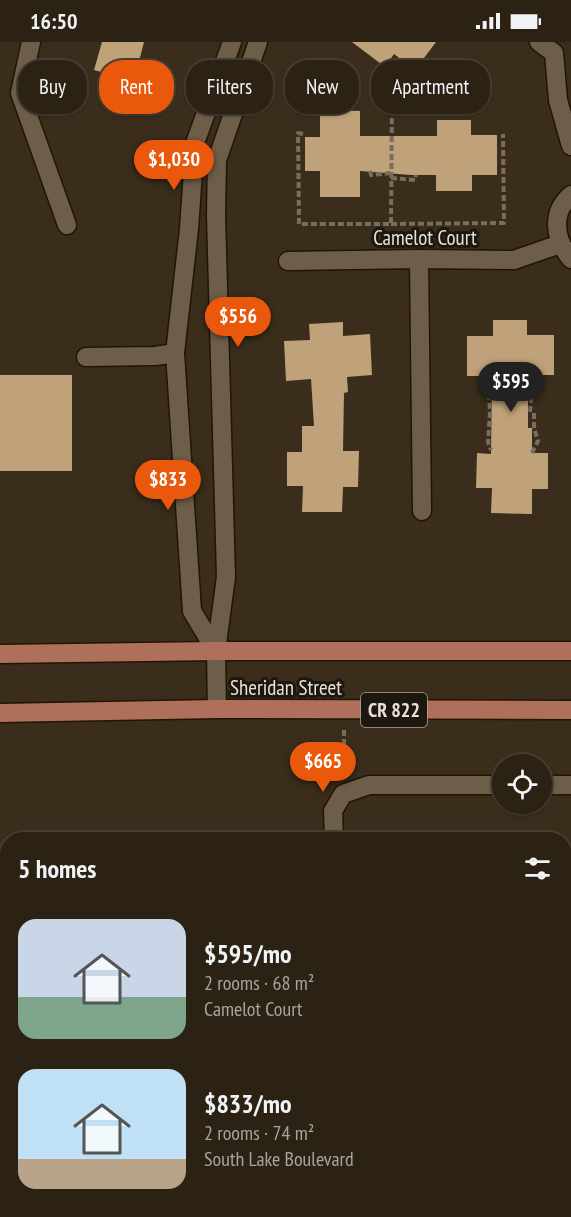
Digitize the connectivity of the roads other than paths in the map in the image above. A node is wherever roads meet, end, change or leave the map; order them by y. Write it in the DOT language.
graph roads {
  1 [pos="31,42"];
  2 [pos="232,42"];
  3 [pos="258,42"];
  4 [pos="539,42"];
  5 [pos="561,47"];
  6 [pos="571,146"];
  7 [pos="571,195"];
  8 [pos="67,225"];
  9 [pos="566,252"];
  10 [pos="419,258"];
  11 [pos="288,261"];
  12 [pos="175,353"];
  13 [pos="86,357"];
  14 [pos="422,511"];
  15 [pos="216,651"];
  16 [pos="571,651"];
  17 [pos="0,654"];
  18 [pos="217,710"];
  19 [pos="571,710"];
  20 [pos="0,713"];
  21 [pos="492,784"];
  22 [pos="552,785"];
  23 [pos="571,785"];
  24 [pos="334,832"];
  1 -- 8 [label="street"];
  2 -- 12 [label="street"];
  3 -- 15 [label="street"];
  4 -- 5 [label="street"];
  5 -- 6 [label="street"];
  7 -- 9 [label="street, Camelot Court"];
  9 -- 10 [label="street, Camelot Court"];
  10 -- 11 [label="street, Camelot Court"];
  10 -- 14 [label="street"];
  12 -- 13 [label="street"];
  12 -- 15 [label="street"];
  15 -- 16 [label="main road, Sheridan Street"];
  15 -- 17 [label="main road, Sheridan Street"];
  15 -- 18 [label="street"];
  18 -- 19 [label="main road, Sheridan Street / CR 822"];
  18 -- 20 [label="main road, Sheridan Street / CR 822"];
  21 -- 24 [label="street"];
  22 -- 23 [label="street"];
}
